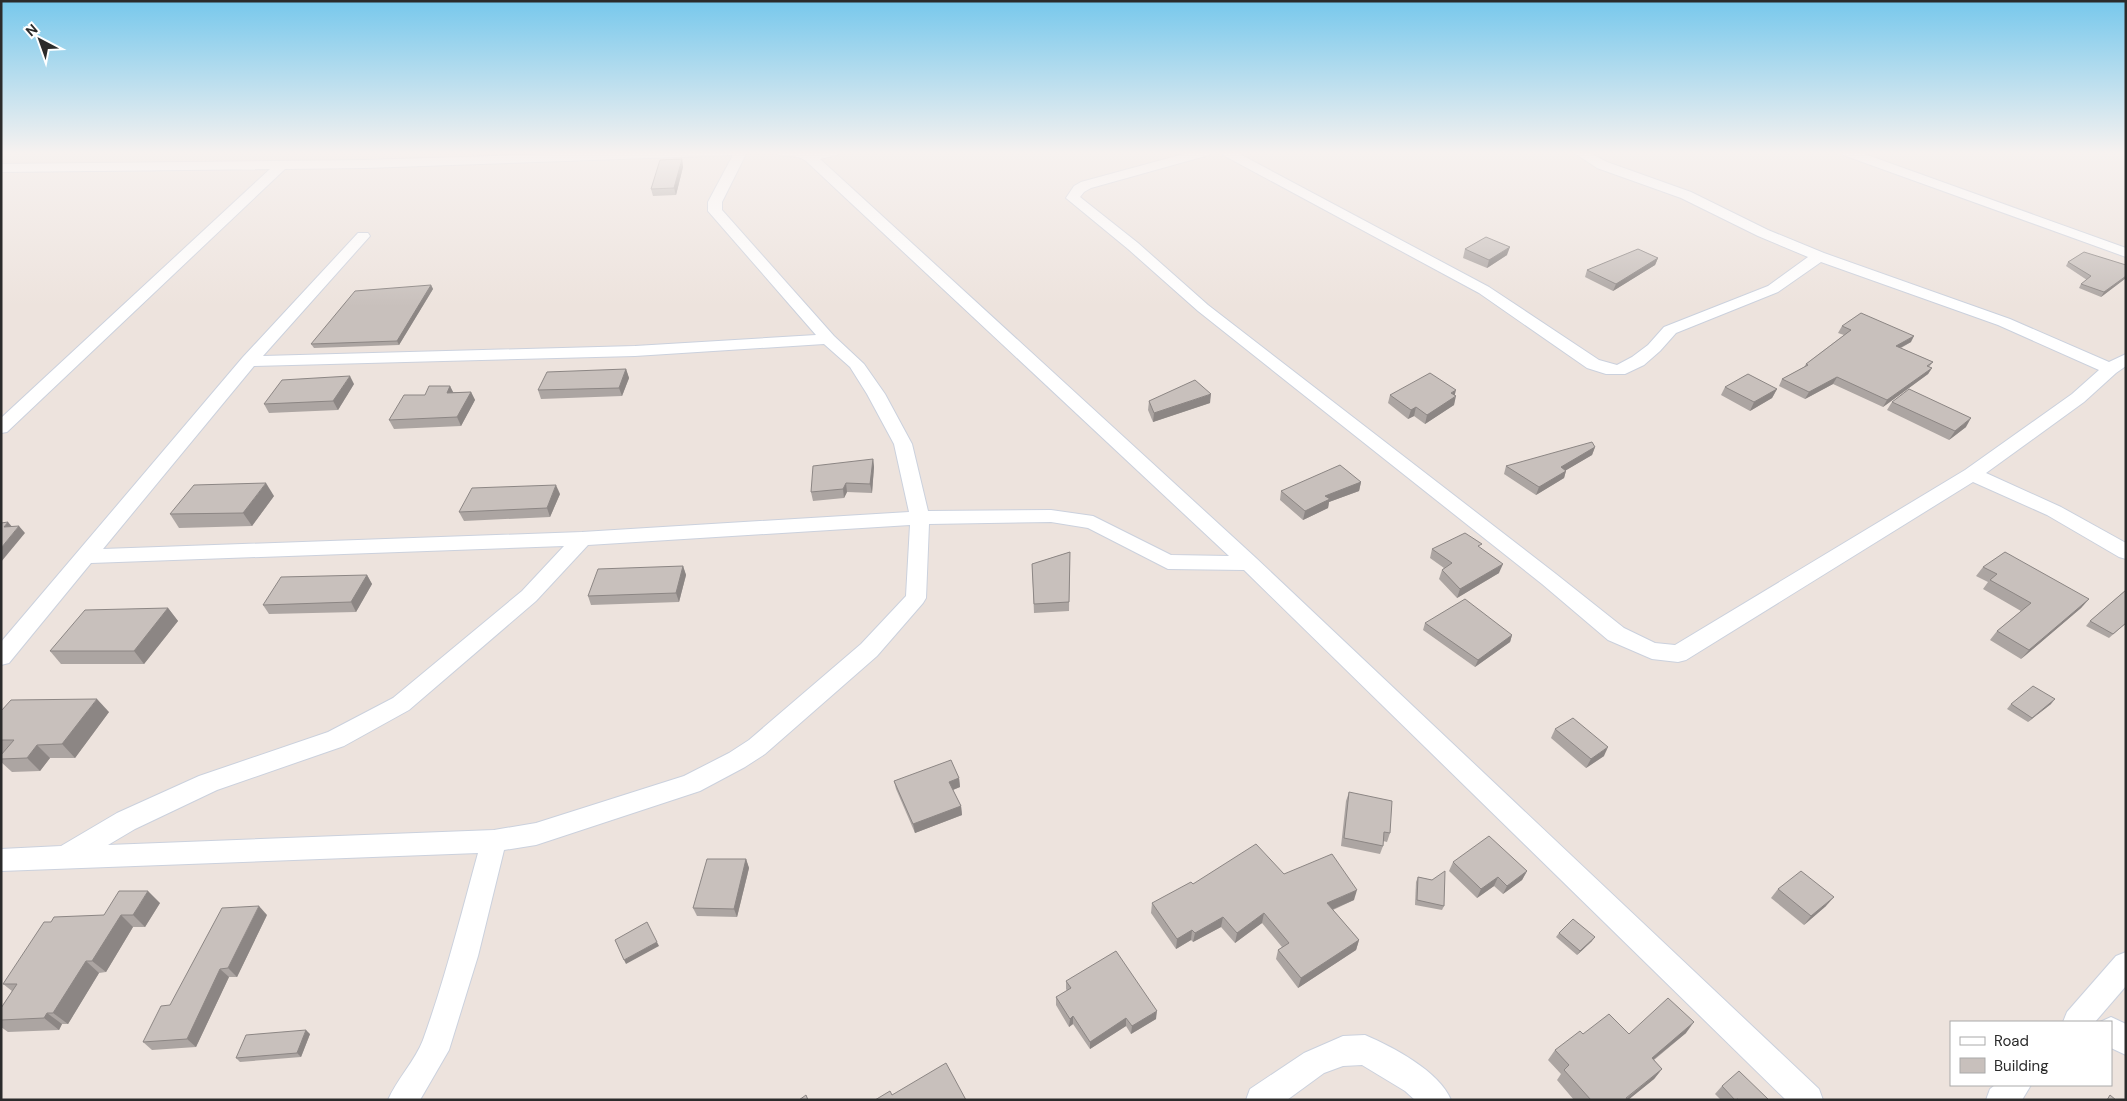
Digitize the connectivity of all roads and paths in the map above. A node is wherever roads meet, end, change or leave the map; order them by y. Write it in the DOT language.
graph roads {
  1 [pos="241,203"];
  2 [pos="715,203"];
  3 [pos="859,203"];
  4 [pos="1080,203"];
  5 [pos="1323,203"];
  6 [pos="1701,203"];
  7 [pos="1989,203"];
  8 [pos="362,236"];
  9 [pos="2126,253"];
  10 [pos="1819,256"];
  11 [pos="828,338"];
  12 [pos="2126,359"];
  13 [pos="249,361"];
  14 [pos="2110,370"];
  15 [pos="1,428"];
  16 [pos="1972,474"];
  17 [pos="920,518"];
  18 [pos="582,539"];
  19 [pos="2126,552"];
  20 [pos="87,556"];
  21 [pos="1249,563"];
  22 [pos="1,657"];
  23 [pos="494,840"];
  24 [pos="66,856"];
  25 [pos="1,860"];
  26 [pos="2126,965"];
  27 [pos="2087,1019"];
  28 [pos="2112,1032"];
  29 [pos="2126,1041"];
  30 [pos="2015,1086"];
  31 [pos="403,1100"];
  32 [pos="1262,1100"];
  33 [pos="1436,1100"];
  34 [pos="1808,1100"];
  35 [pos="2001,1100"];
  1 -- 15 [label="street"];
  2 -- 11 [label="street"];
  3 -- 21 [label="street"];
  4 -- 16 [label="street"];
  5 -- 10 [label="street"];
  6 -- 10 [label="street"];
  7 -- 9 [label="street"];
  8 -- 13 [label="street"];
  10 -- 14 [label="street"];
  11 -- 13 [label="street"];
  11 -- 17 [label="street"];
  12 -- 14 [label="street"];
  13 -- 20 [label="street"];
  14 -- 16 [label="street"];
  16 -- 19 [label="street"];
  17 -- 18 [label="street"];
  17 -- 21 [label="street"];
  17 -- 23 [label="street"];
  18 -- 20 [label="street"];
  18 -- 24 [label="street"];
  20 -- 22 [label="street"];
  21 -- 34 [label="street"];
  23 -- 24 [label="street"];
  23 -- 31 [label="street"];
  24 -- 25 [label="street"];
  26 -- 27 [label="street"];
  28 -- 29 [label="street"];
  30 -- 35 [label="street"];
  32 -- 33 [label="street"];
}
